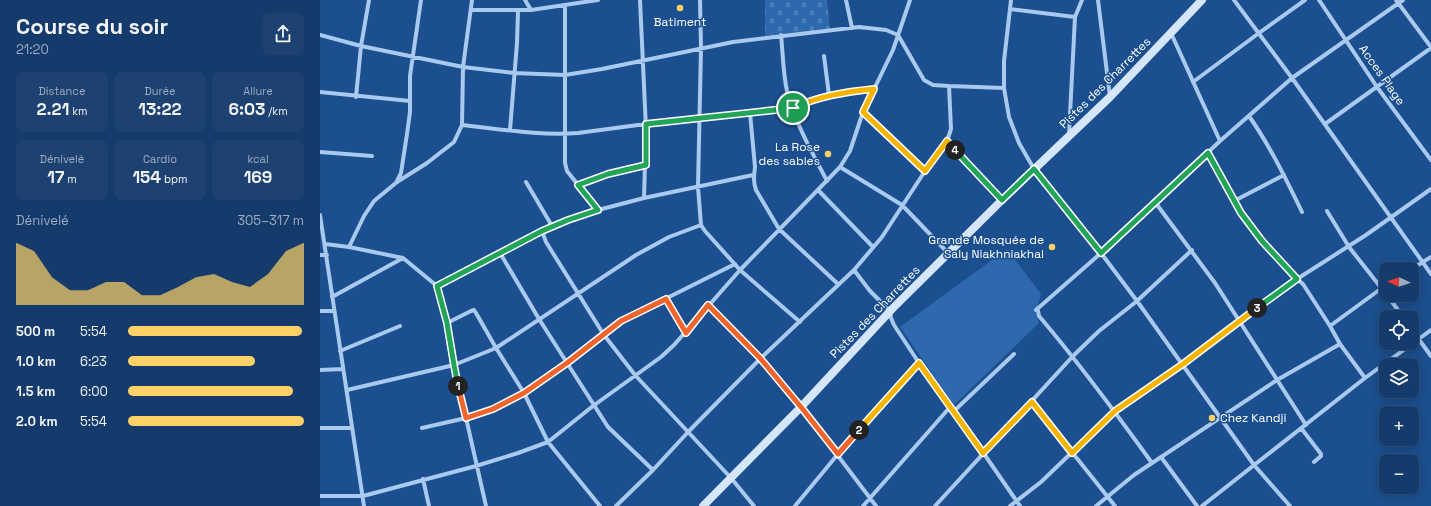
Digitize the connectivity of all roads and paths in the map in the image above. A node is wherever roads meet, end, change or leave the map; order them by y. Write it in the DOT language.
graph roads {
  1 [pos="369,0"];
  2 [pos="421,0"];
  3 [pos="472,0"];
  4 [pos="526,0"];
  5 [pos="598,0"];
  6 [pos="640,0"];
  7 [pos="700,0"];
  8 [pos="846,0"];
  9 [pos="910,0"];
  10 [pos="1011,0"];
  11 [pos="1082,0"];
  12 [pos="1098,0"];
  13 [pos="1234,0"];
  14 [pos="1305,0"];
  15 [pos="1319,0"];
  16 [pos="1403,0"];
  17 [pos="588,1"];
  18 [pos="1198,1"];
  19 [pos="1397,2"];
  20 [pos="565,6"];
  21 [pos="1010,9"];
  22 [pos="471,10"];
  23 [pos="531,10"];
  24 [pos="518,11"];
  25 [pos="1074,17"];
  26 [pos="852,28"];
  27 [pos="1171,33"];
  28 [pos="1259,33"];
  29 [pos="320,35"];
  30 [pos="781,35"];
  31 [pos="898,35"];
  32 [pos="1346,41"];
  33 [pos="361,46"];
  34 [pos="701,48"];
  35 [pos="1431,48"];
  36 [pos="824,56"];
  37 [pos="413,57"];
  38 [pos="644,60"];
  39 [pos="463,67"];
  40 [pos="514,73"];
  41 [pos="565,75"];
  42 [pos="1292,78"];
  43 [pos="1193,82"];
  44 [pos="950,86"];
  45 [pos="1377,87"];
  46 [pos="1004,88"];
  47 [pos="874,89"];
  48 [pos="320,92"];
  49 [pos="830,95"];
  50 [pos="1110,96"];
  51 [pos="356,97"];
  52 [pos="410,101"];
  53 [pos="793,108"];
  54 [pos="863,112"];
  55 [pos="750,113"];
  56 [pos="1249,116"];
  57 [pos="698,117"];
  58 [pos="646,124"];
  59 [pos="1325,124"];
  60 [pos="462,125"];
  61 [pos="510,130"];
  62 [pos="564,134"];
  63 [pos="1069,137"];
  64 [pos="947,141"];
  65 [pos="1220,142"];
  66 [pos="320,152"];
  67 [pos="1208,153"];
  68 [pos="372,156"];
  69 [pos="1431,160"];
  70 [pos="646,165"];
  71 [pos="840,167"];
  72 [pos="1034,169"];
  73 [pos="925,171"];
  74 [pos="753,175"];
  75 [pos="1284,175"];
  76 [pos="827,181"];
  77 [pos="397,182"];
  78 [pos="526,182"];
  79 [pos="578,185"];
  80 [pos="698,187"];
  81 [pos="1431,189"];
  82 [pos="818,190"];
  83 [pos="644,198"];
  84 [pos="1002,200"];
  85 [pos="1234,201"];
  86 [pos="1155,202"];
  87 [pos="902,205"];
  88 [pos="598,210"];
  89 [pos="1327,211"];
  90 [pos="1302,212"];
  91 [pos="320,215"];
  92 [pos="1392,217"];
  93 [pos="702,225"];
  94 [pos="552,226"];
  95 [pos="779,229"];
  96 [pos="542,231"];
  97 [pos="325,244"];
  98 [pos="349,247"];
  99 [pos="874,247"];
  100 [pos="1349,247"];
  101 [pos="1192,250"];
  102 [pos="500,253"];
  103 [pos="949,253"];
  104 [pos="1101,253"];
  105 [pos="320,255"];
  106 [pos="327,255"];
  107 [pos="1431,257"];
  108 [pos="404,258"];
  109 [pos="1423,262"];
  110 [pos="735,264"];
  111 [pos="1419,265"];
  112 [pos="740,270"];
  113 [pos="854,270"];
  114 [pos="1431,274"];
  115 [pos="1297,279"];
  116 [pos="838,284"];
  117 [pos="1379,285"];
  118 [pos="437,286"];
  119 [pos="1379,290"];
  120 [pos="579,292"];
  121 [pos="332,297"];
  122 [pos="666,299"];
  123 [pos="1137,301"];
  124 [pos="708,305"];
  125 [pos="320,311"];
  126 [pos="334,311"];
  127 [pos="890,312"];
  128 [pos="539,319"];
  129 [pos="1240,320"];
  130 [pos="800,322"];
  131 [pos="447,323"];
  132 [pos="400,326"];
  133 [pos="1330,326"];
  134 [pos="1431,330"];
  135 [pos="686,333"];
  136 [pos="604,334"];
  137 [pos="1419,338"];
  138 [pos="1419,340"];
  139 [pos="1340,344"];
  140 [pos="496,348"];
  141 [pos="1403,350"];
  142 [pos="340,351"];
  143 [pos="1014,354"];
  144 [pos="1073,356"];
  145 [pos="1431,356"];
  146 [pos="760,358"];
  147 [pos="567,363"];
  148 [pos="919,363"];
  149 [pos="1183,364"];
  150 [pos="454,365"];
  151 [pos="343,369"];
  152 [pos="320,370"];
  153 [pos="635,375"];
  154 [pos="1365,378"];
  155 [pos="1277,380"];
  156 [pos="346,390"];
  157 [pos="524,393"];
  158 [pos="1032,402"];
  159 [pos="593,406"];
  160 [pos="951,406"];
  161 [pos="801,407"];
  162 [pos="954,411"];
  163 [pos="1115,411"];
  164 [pos="466,418"];
  165 [pos="1220,418"];
  166 [pos="1306,425"];
  167 [pos="320,428"];
  168 [pos="352,428"];
  169 [pos="422,428"];
  170 [pos="1301,428"];
  171 [pos="688,431"];
  172 [pos="548,442"];
  173 [pos="983,453"];
  174 [pos="1072,453"];
  175 [pos="838,454"];
  176 [pos="1161,458"];
  177 [pos="1314,462"];
  178 [pos="1152,463"];
  179 [pos="1254,464"];
  180 [pos="476,466"];
  181 [pos="653,470"];
  182 [pos="731,478"];
  183 [pos="423,479"];
  184 [pos="320,496"];
  185 [pos="363,496"];
  186 [pos="870,497"];
  187 [pos="1108,497"];
  188 [pos="1016,501"];
  189 [pos="364,506"];
  190 [pos="429,506"];
  191 [pos="486,506"];
  192 [pos="600,506"];
  193 [pos="616,506"];
  194 [pos="703,506"];
  195 [pos="754,506"];
  196 [pos="795,506"];
  197 [pos="863,506"];
  198 [pos="876,506"];
  199 [pos="935,506"];
  200 [pos="1010,506"];
  201 [pos="1020,506"];
  202 [pos="1096,506"];
  203 [pos="1115,506"];
  204 [pos="1197,506"];
  205 [pos="1202,506"];
  206 [pos="1290,506"];
  1 -- 33 [label="street"];
  2 -- 37 [label="street"];
  3 -- 22 [label="street"];
  4 -- 23 [label="street"];
  5 -- 17 [label="street"];
  6 -- 38 [label="street"];
  7 -- 34 [label="street"];
  8 -- 26 [label="street"];
  9 -- 31 [label="street"];
  10 -- 21 [label="street"];
  11 -- 25 [label="street"];
  12 -- 50 [label="street"];
  13 -- 28 [label="street"];
  14 -- 28 [label="street"];
  15 -- 32 [label="street, Acces Plage"];
  16 -- 19 [label="street"];
  17 -- 20 [label="street"];
  18 -- 27 [label="main road, Pistes des Charrettes"];
  19 -- 32 [label="street"];
  19 -- 35 [label="street"];
  20 -- 23 [label="street"];
  20 -- 41 [label="street"];
  21 -- 25 [label="street"];
  21 -- 46 [label="street"];
  22 -- 24 [label="street"];
  22 -- 39 [label="street"];
  23 -- 24 [label="street"];
  24 -- 40 [label="street"];
  25 -- 63 [label="street"];
  26 -- 30 [label="street"];
  26 -- 31 [label="street"];
  27 -- 43 [label="street"];
  27 -- 50 [label="main road, Pistes des Charrettes"];
  28 -- 42 [label="street"];
  28 -- 43 [label="street"];
  29 -- 33 [label="street"];
  30 -- 34 [label="street"];
  30 -- 53 [label="street"];
  31 -- 44 [label="street"];
  31 -- 47 [label="street"];
  32 -- 42 [label="street"];
  32 -- 45 [label="street, Acces Plage"];
  33 -- 37 [label="street"];
  33 -- 51 [label="street"];
  34 -- 38 [label="street"];
  34 -- 57 [label="street"];
  35 -- 45 [label="street"];
  36 -- 49 [label="street"];
  37 -- 39 [label="street"];
  37 -- 52 [label="street"];
  38 -- 41 [label="street"];
  38 -- 58 [label="street"];
  39 -- 40 [label="street"];
  39 -- 60 [label="street"];
  40 -- 41 [label="street"];
  40 -- 61 [label="street"];
  41 -- 62 [label="street"];
  42 -- 56 [label="street"];
  42 -- 59 [label="street"];
  43 -- 65 [label="street"];
  44 -- 46 [label="street"];
  44 -- 64 [label="street"];
  45 -- 59 [label="street"];
  45 -- 69 [label="street, Acces Plage"];
  46 -- 72 [label="street"];
  47 -- 49 [label="street"];
  47 -- 54 [label="street"];
  48 -- 51 [label="street"];
  49 -- 53 [label="street"];
  50 -- 63 [label="main road, Pistes des Charrettes"];
  51 -- 52 [label="street"];
  52 -- 77 [label="street"];
  53 -- 55 [label="street"];
  53 -- 76 [label="street"];
  54 -- 71 [label="street"];
  54 -- 73 [label="street"];
  55 -- 57 [label="street"];
  55 -- 74 [label="street"];
  56 -- 65 [label="street"];
  56 -- 75 [label="street"];
  57 -- 58 [label="street"];
  57 -- 80 [label="street"];
  58 -- 62 [label="street"];
  58 -- 70 [label="street"];
  59 -- 92 [label="street"];
  60 -- 61 [label="street"];
  60 -- 77 [label="street"];
  61 -- 62 [label="street"];
  62 -- 79 [label="street"];
  63 -- 72 [label="main road, Pistes des Charrettes"];
  64 -- 73 [label="street"];
  64 -- 84 [label="street"];
  65 -- 67 [label="street"];
  66 -- 68 [label="street"];
  67 -- 85 [label="street"];
  67 -- 86 [label="street"];
  70 -- 79 [label="street"];
  70 -- 83 [label="street"];
  71 -- 76 [label="street"];
  71 -- 87 [label="street"];
  72 -- 84 [label="main road, Pistes des Charrettes"];
  72 -- 104 [label="street"];
  73 -- 87 [label="street"];
  74 -- 80 [label="street"];
  74 -- 95 [label="street"];
  75 -- 85 [label="street"];
  75 -- 90 [label="street"];
  76 -- 82 [label="street"];
  77 -- 98 [label="street"];
  78 -- 94 [label="street"];
  79 -- 88 [label="street"];
  80 -- 83 [label="street"];
  80 -- 93 [label="street"];
  81 -- 92 [label="street"];
  82 -- 95 [label="street"];
  82 -- 99 [label="street"];
  83 -- 88 [label="street"];
  84 -- 103 [label="main road, Pistes des Charrettes"];
  85 -- 115 [label="street"];
  86 -- 101 [label="street"];
  86 -- 104 [label="street"];
  87 -- 99 [label="street"];
  87 -- 103 [label="street"];
  88 -- 94 [label="street"];
  89 -- 100 [label="street"];
  91 -- 97 [label="street"];
  92 -- 100 [label="street"];
  92 -- 109 [label="street"];
  93 -- 110 [label="street"];
  93 -- 120 [label="street"];
  94 -- 96 [label="street"];
  95 -- 112 [label="street"];
  95 -- 116 [label="street"];
  96 -- 102 [label="street"];
  96 -- 120 [label="street"];
  97 -- 98 [label="street"];
  97 -- 106 [label="street"];
  98 -- 108 [label="street"];
  99 -- 113 [label="street"];
  100 -- 115 [label="street"];
  100 -- 117 [label="street"];
  101 -- 123 [label="street"];
  101 -- 129 [label="street"];
  102 -- 118 [label="street"];
  102 -- 128 [label="street"];
  103 -- 127 [label="main road, Pistes des Charrettes"];
  104 -- 123 [label="street"];
  104 -- 144 [label="street"];
  105 -- 106 [label="street"];
  106 -- 121 [label="street"];
  107 -- 109 [label="street"];
  108 -- 118 [label="street"];
  108 -- 121 [label="street"];
  109 -- 111 [label="street"];
  109 -- 114 [label="street"];
  110 -- 112 [label="street"];
  110 -- 122 [label="street"];
  112 -- 124 [label="street"];
  112 -- 130 [label="street"];
  113 -- 116 [label="street"];
  113 -- 127 [label="street"];
  115 -- 129 [label="street"];
  115 -- 133 [label="street"];
  116 -- 130 [label="street"];
  118 -- 131 [label="street"];
  119 -- 133 [label="street"];
  120 -- 128 [label="street"];
  120 -- 136 [label="street"];
  121 -- 126 [label="street"];
  122 -- 135 [label="street"];
  122 -- 136 [label="street"];
  123 -- 144 [label="street"];
  123 -- 149 [label="street"];
  124 -- 135 [label="street"];
  124 -- 146 [label="street"];
  125 -- 126 [label="street"];
  126 -- 142 [label="street"];
  127 -- 148 [label="street"];
  127 -- 161 [label="main road, Pistes des Charrettes"];
  128 -- 140 [label="street"];
  128 -- 147 [label="street"];
  129 -- 149 [label="street"];
  129 -- 155 [label="street"];
  130 -- 146 [label="street"];
  131 -- 140 [label="street"];
  131 -- 150 [label="street"];
  132 -- 142 [label="street"];
  133 -- 139 [label="street"];
  134 -- 137 [label="street"];
  135 -- 153 [label="street"];
  136 -- 147 [label="street"];
  136 -- 153 [label="street"];
  138 -- 145 [label="street"];
  139 -- 154 [label="street"];
  139 -- 155 [label="street"];
  140 -- 150 [label="street"];
  140 -- 157 [label="street"];
  141 -- 154 [label="street"];
  142 -- 151 [label="street"];
  143 -- 162 [label="street"];
  144 -- 158 [label="street"];
  144 -- 163 [label="street"];
  146 -- 161 [label="street"];
  146 -- 171 [label="street"];
  147 -- 157 [label="street"];
  147 -- 159 [label="street"];
  148 -- 160 [label="street"];
  148 -- 175 [label="street"];
  149 -- 163 [label="street"];
  149 -- 165 [label="street"];
  150 -- 156 [label="street"];
  150 -- 164 [label="street"];
  151 -- 152 [label="street"];
  151 -- 156 [label="street"];
  153 -- 159 [label="street"];
  153 -- 171 [label="street"];
  154 -- 166 [label="street"];
  155 -- 165 [label="street"];
  155 -- 166 [label="street"];
  156 -- 168 [label="street"];
  157 -- 164 [label="street"];
  157 -- 172 [label="street"];
  158 -- 173 [label="street"];
  158 -- 174 [label="street"];
  159 -- 172 [label="street"];
  159 -- 181 [label="street"];
  160 -- 162 [label="street"];
  160 -- 186 [label="street"];
  161 -- 175 [label="street"];
  161 -- 182 [label="main road, Pistes des Charrettes"];
  162 -- 173 [label="street"];
  163 -- 174 [label="street"];
  163 -- 178 [label="street"];
  164 -- 169 [label="street"];
  164 -- 180 [label="street"];
  165 -- 176 [label="street"];
  165 -- 179 [label="street"];
  166 -- 170 [label="street"];
  167 -- 168 [label="street"];
  168 -- 185 [label="street"];
  170 -- 177 [label="street"];
  170 -- 179 [label="street"];
  171 -- 181 [label="street"];
  171 -- 182 [label="street"];
  172 -- 180 [label="street"];
  172 -- 192 [label="street"];
  173 -- 188 [label="street"];
  173 -- 199 [label="street"];
  174 -- 187 [label="street"];
  174 -- 188 [label="street"];
  175 -- 186 [label="street"];
  175 -- 196 [label="street"];
  176 -- 178 [label="street"];
  176 -- 204 [label="street"];
  178 -- 187 [label="street"];
  179 -- 205 [label="street"];
  179 -- 206 [label="street"];
  180 -- 183 [label="street"];
  180 -- 191 [label="street"];
  181 -- 193 [label="street"];
  182 -- 194 [label="main road, Pistes des Charrettes"];
  182 -- 195 [label="street"];
  183 -- 185 [label="street"];
  183 -- 190 [label="street"];
  184 -- 185 [label="street"];
  185 -- 189 [label="street"];
  186 -- 197 [label="street"];
  186 -- 198 [label="street"];
  187 -- 202 [label="street"];
  187 -- 203 [label="street"];
  188 -- 200 [label="street"];
  188 -- 201 [label="street"];
}
